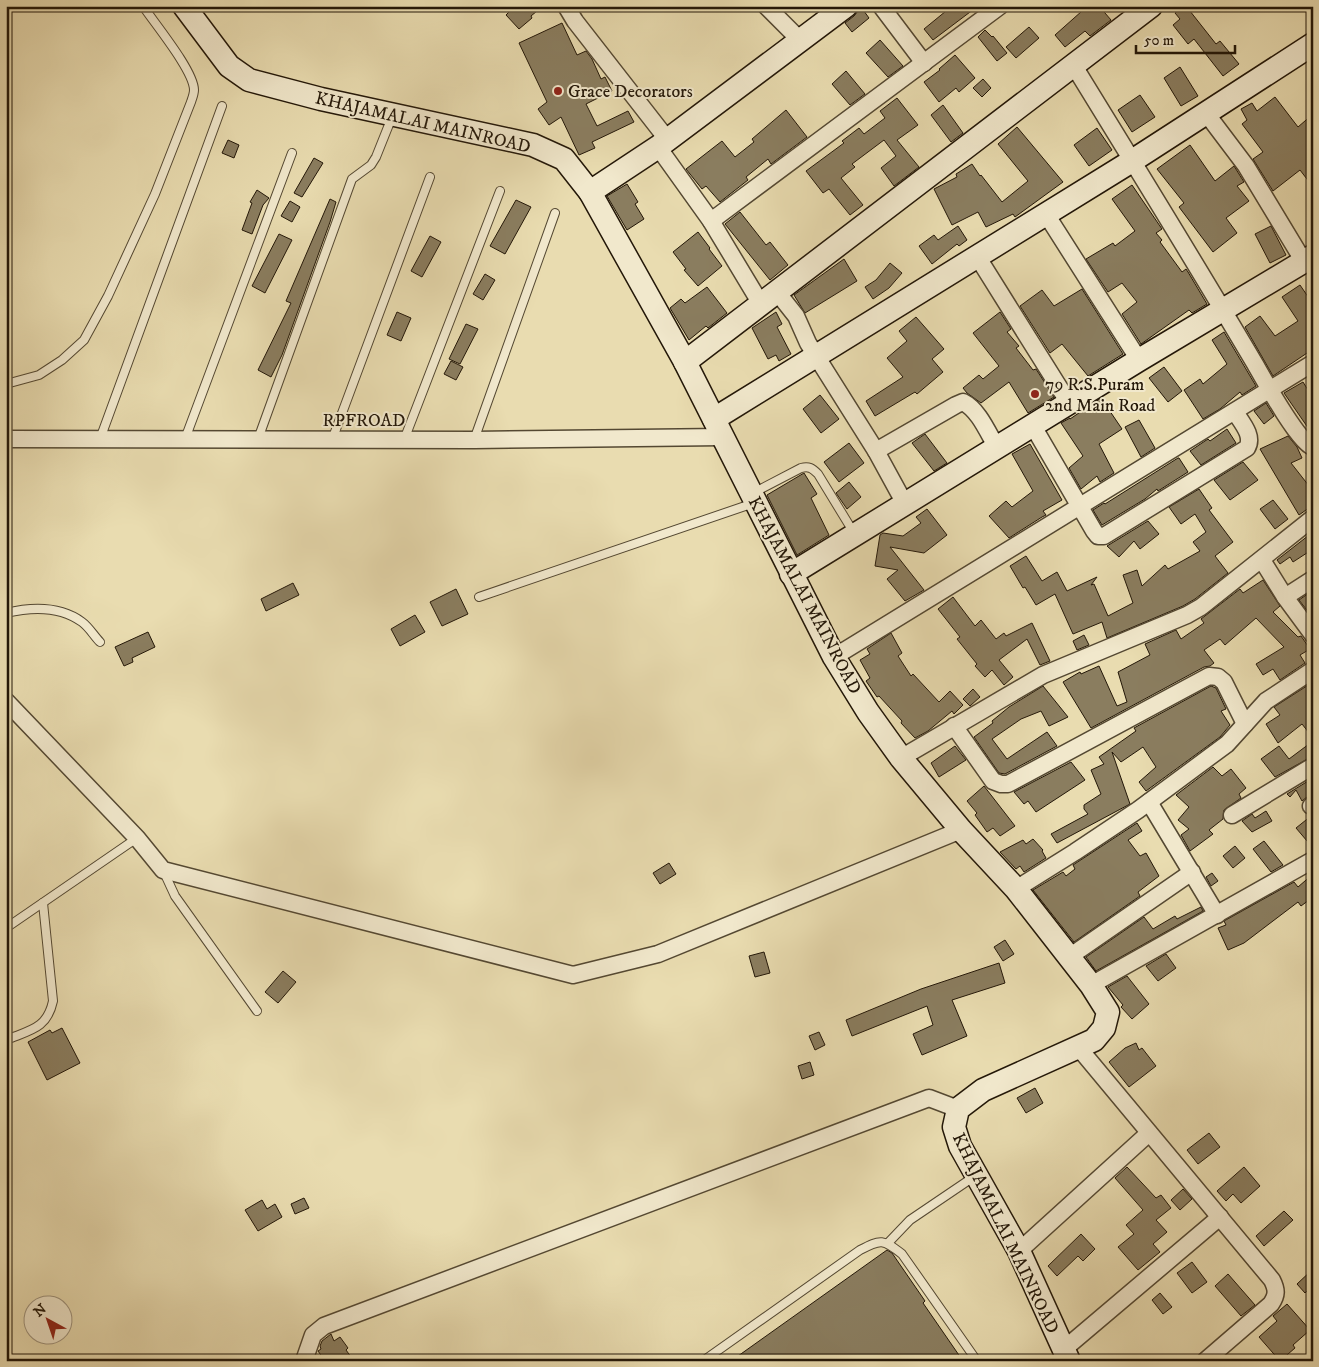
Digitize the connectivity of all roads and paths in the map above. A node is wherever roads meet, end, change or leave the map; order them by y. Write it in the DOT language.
graph roads {
  1 [pos="143,6"];
  2 [pos="184,6"];
  3 [pos="566,6"];
  4 [pos="766,6"];
  5 [pos="846,6"];
  6 [pos="881,6"];
  7 [pos="1000,6"];
  8 [pos="1151,6"];
  9 [pos="801,41"];
  10 [pos="1313,44"];
  11 [pos="924,63"];
  12 [pos="1074,66"];
  13 [pos="222,106"];
  14 [pos="1206,113"];
  15 [pos="392,115"];
  16 [pos="662,143"];
  17 [pos="292,153"];
  18 [pos="1132,160"];
  19 [pos="430,177"];
  20 [pos="500,191"];
  21 [pos="590,192"];
  22 [pos="555,213"];
  23 [pos="1046,214"];
  24 [pos="711,221"];
  25 [pos="977,256"];
  26 [pos="1308,259"];
  27 [pos="769,298"];
  28 [pos="1224,310"];
  29 [pos="816,355"];
  30 [pos="1139,360"];
  31 [pos="685,362"];
  32 [pos="1313,363"];
  33 [pos="6,384"];
  34 [pos="1270,389"];
  35 [pos="1070,403"];
  36 [pos="1235,412"];
  37 [pos="1033,426"];
  38 [pos="718,428"];
  39 [pos="6,439"];
  40 [pos="100,439"];
  41 [pos="185,439"];
  42 [pos="258,439"];
  43 [pos="332,440"];
  44 [pos="404,440"];
  45 [pos="474,440"];
  46 [pos="1313,447"];
  47 [pos="997,448"];
  48 [pos="876,451"];
  49 [pos="753,498"];
  50 [pos="904,504"];
  51 [pos="1080,505"];
  52 [pos="1313,518"];
  53 [pos="855,534"];
  54 [pos="1262,560"];
  55 [pos="791,574"];
  56 [pos="1313,579"];
  57 [pos="479,597"];
  58 [pos="1285,597"];
  59 [pos="6,613"];
  60 [pos="1313,635"];
  61 [pos="100,642"];
  62 [pos="834,657"];
  63 [pos="1313,670"];
  64 [pos="6,701"];
  65 [pos="1245,724"];
  66 [pos="954,726"];
  67 [pos="901,758"];
  68 [pos="1313,766"];
  69 [pos="1149,802"];
  70 [pos="1232,815"];
  71 [pos="961,830"];
  72 [pos="137,838"];
  73 [pos="1313,860"];
  74 [pos="163,870"];
  75 [pos="1192,872"];
  76 [pos="1016,889"];
  77 [pos="43,903"];
  78 [pos="1217,915"];
  79 [pos="6,928"];
  80 [pos="1069,957"];
  81 [pos="1091,985"];
  82 [pos="257,1011"];
  83 [pos="6,1040"];
  84 [pos="1078,1047"];
  85 [pos="958,1110"];
  86 [pos="1149,1133"];
  87 [pos="976,1175"];
  88 [pos="1220,1217"];
  89 [pos="888,1243"];
  90 [pos="1019,1251"];
  91 [pos="1066,1355"];
  92 [pos="304,1360"];
  93 [pos="703,1361"];
  94 [pos="977,1361"];
  95 [pos="1205,1361"];
  1 -- 33 [label="lane"];
  2 -- 15 [label="street, KHAJAMALAI MAINROAD"];
  3 -- 16 [label="street"];
  4 -- 9 [label="street"];
  5 -- 9 [label="street"];
  6 -- 11 [label="street"];
  7 -- 11 [label="street"];
  8 -- 12 [label="street"];
  9 -- 16 [label="street"];
  10 -- 14 [label="street"];
  11 -- 24 [label="street"];
  12 -- 18 [label="street"];
  12 -- 27 [label="street"];
  13 -- 40 [label="lane"];
  14 -- 18 [label="street"];
  14 -- 26 [label="street"];
  15 -- 21 [label="street, KHAJAMALAI MAINROAD"];
  15 -- 42 [label="lane"];
  16 -- 21 [label="street"];
  16 -- 24 [label="street"];
  17 -- 41 [label="lane"];
  18 -- 23 [label="street"];
  18 -- 28 [label="street"];
  19 -- 43 [label="lane"];
  20 -- 44 [label="lane"];
  21 -- 31 [label="street, KHAJAMALAI MAINROAD"];
  22 -- 45 [label="lane"];
  23 -- 25 [label="street"];
  23 -- 30 [label="street"];
  24 -- 27 [label="street"];
  25 -- 29 [label="street"];
  25 -- 35 [label="street"];
  26 -- 28 [label="street"];
  27 -- 29 [label="street"];
  27 -- 31 [label="street"];
  28 -- 30 [label="street"];
  28 -- 34 [label="street"];
  29 -- 38 [label="street"];
  29 -- 48 [label="street"];
  30 -- 35 [label="street"];
  31 -- 38 [label="street, KHAJAMALAI MAINROAD"];
  32 -- 34 [label="street"];
  34 -- 36 [label="street"];
  34 -- 46 [label="street"];
  35 -- 37 [label="street"];
  36 -- 51 [label="street"];
  36 -- 51 [label="street"];
  37 -- 47 [label="street"];
  37 -- 51 [label="street"];
  38 -- 45 [label="street, RPFROAD"];
  38 -- 49 [label="street, KHAJAMALAI MAINROAD"];
  39 -- 40 [label="street, RPFROAD"];
  40 -- 41 [label="street, RPFROAD"];
  41 -- 42 [label="street, RPFROAD"];
  42 -- 43 [label="street, RPFROAD"];
  43 -- 44 [label="street, RPFROAD"];
  44 -- 45 [label="street, RPFROAD"];
  47 -- 48 [label="street"];
  47 -- 50 [label="street"];
  48 -- 50 [label="street"];
  49 -- 53 [label="lane"];
  49 -- 55 [label="street, KHAJAMALAI MAINROAD"];
  49 -- 57 [label="lane"];
  50 -- 53 [label="street"];
  51 -- 62 [label="street"];
  52 -- 54 [label="street"];
  53 -- 55 [label="street"];
  54 -- 58 [label="street"];
  54 -- 66 [label="street"];
  55 -- 62 [label="street, KHAJAMALAI MAINROAD"];
  56 -- 58 [label="street"];
  58 -- 60 [label="street"];
  59 -- 61 [label="lane"];
  62 -- 67 [label="street, KHAJAMALAI MAINROAD"];
  63 -- 65 [label="street"];
  64 -- 72 [label="street"];
  65 -- 66 [label="street"];
  65 -- 69 [label="street"];
  66 -- 67 [label="street"];
  67 -- 71 [label="street, KHAJAMALAI MAINROAD"];
  68 -- 70 [label="street"];
  69 -- 75 [label="street"];
  69 -- 76 [label="street"];
  71 -- 74 [label="street"];
  71 -- 76 [label="street, KHAJAMALAI MAINROAD"];
  72 -- 74 [label="street"];
  72 -- 77 [label="lane"];
  73 -- 78 [label="street"];
  74 -- 82 [label="lane"];
  75 -- 78 [label="street"];
  75 -- 80 [label="street"];
  76 -- 80 [label="street, KHAJAMALAI MAINROAD"];
  77 -- 79 [label="lane"];
  77 -- 83 [label="lane"];
  78 -- 81 [label="street"];
  80 -- 81 [label="street, KHAJAMALAI MAINROAD"];
  81 -- 84 [label="street, KHAJAMALAI MAINROAD"];
  84 -- 85 [label="street, KHAJAMALAI MAINROAD"];
  84 -- 86 [label="street"];
  85 -- 87 [label="street, KHAJAMALAI MAINROAD"];
  85 -- 92 [label="street"];
  86 -- 88 [label="street"];
  86 -- 90 [label="street"];
  87 -- 89 [label="lane"];
  87 -- 90 [label="street, KHAJAMALAI MAINROAD"];
  88 -- 91 [label="street"];
  88 -- 95 [label="street"];
  89 -- 93 [label="lane"];
  89 -- 94 [label="lane"];
  90 -- 91 [label="street, KHAJAMALAI MAINROAD"];
}
